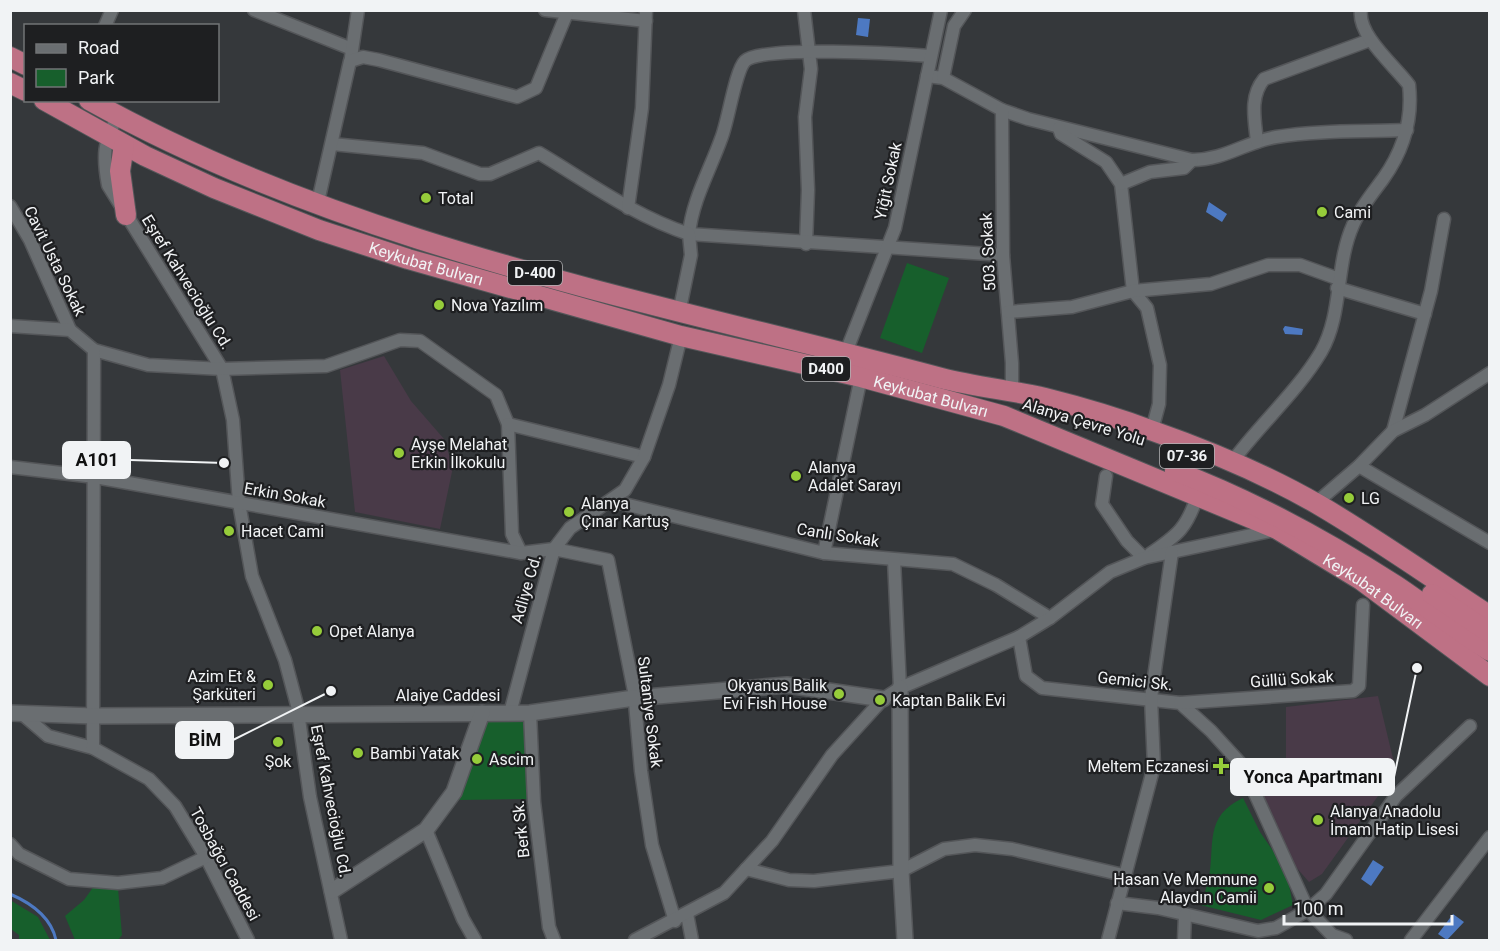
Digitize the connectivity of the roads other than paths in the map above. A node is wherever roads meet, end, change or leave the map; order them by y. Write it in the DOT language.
graph roads {
  1 [pos="112,10"];
  2 [pos="254,10"];
  3 [pos="358,10"];
  4 [pos="545,10"];
  5 [pos="804,10"];
  6 [pos="941,10"];
  7 [pos="965,10"];
  8 [pos="1361,10"];
  9 [pos="567,13"];
  10 [pos="646,16"];
  11 [pos="106,24"];
  12 [pos="1370,40"];
  13 [pos="809,53"];
  14 [pos="351,55"];
  15 [pos="931,56"];
  16 [pos="10,57"];
  17 [pos="24,64"];
  18 [pos="927,76"];
  19 [pos="943,78"];
  20 [pos="48,102"];
  21 [pos="92,102"];
  22 [pos="1002,110"];
  23 [pos="118,117"];
  24 [pos="136,126"];
  25 [pos="1059,127"];
  26 [pos="1407,130"];
  27 [pos="106,135"];
  28 [pos="1257,142"];
  29 [pos="332,144"];
  30 [pos="124,145"];
  31 [pos="1192,160"];
  32 [pos="1121,184"];
  33 [pos="10,206"];
  34 [pos="317,207"];
  35 [pos="628,208"];
  36 [pos="126,215"];
  37 [pos="1444,219"];
  38 [pos="689,234"];
  39 [pos="806,244"];
  40 [pos="889,248"];
  41 [pos="1003,255"];
  42 [pos="1338,284"];
  43 [pos="1133,291"];
  44 [pos="1008,312"];
  45 [pos="679,313"];
  46 [pos="1425,314"];
  47 [pos="10,326"];
  48 [pos="70,330"];
  49 [pos="681,336"];
  50 [pos="94,350"];
  51 [pos="846,352"];
  52 [pos="222,369"];
  53 [pos="1490,373"];
  54 [pos="861,377"];
  55 [pos="947,380"];
  56 [pos="1012,392"];
  57 [pos="1004,416"];
  58 [pos="508,424"];
  59 [pos="1152,430"];
  60 [pos="1393,431"];
  61 [pos="644,457"];
  62 [pos="1232,462"];
  63 [pos="1359,466"];
  64 [pos="10,467"];
  65 [pos="1106,476"];
  66 [pos="95,477"];
  67 [pos="1198,494"];
  68 [pos="612,501"];
  69 [pos="239,503"];
  70 [pos="1316,503"];
  71 [pos="1277,529"];
  72 [pos="1490,543"];
  73 [pos="554,549"];
  74 [pos="1172,552"];
  75 [pos="521,553"];
  76 [pos="824,553"];
  77 [pos="1144,558"];
  78 [pos="894,560"];
  79 [pos="1402,582"];
  80 [pos="1363,605"];
  81 [pos="1490,616"];
  82 [pos="1050,618"];
  83 [pos="1490,633"];
  84 [pos="1019,637"];
  85 [pos="1490,651"];
  86 [pos="1490,676"];
  87 [pos="900,688"];
  88 [pos="634,698"];
  89 [pos="1151,698"];
  90 [pos="883,699"];
  91 [pos="1180,703"];
  92 [pos="16,713"];
  93 [pos="483,713"];
  94 [pos="510,713"];
  95 [pos="530,713"];
  96 [pos="297,715"];
  97 [pos="93,716"];
  98 [pos="1470,726"];
  99 [pos="93,748"];
  100 [pos="426,830"];
  101 [pos="1490,837"];
  102 [pos="10,844"];
  103 [pos="206,857"];
  104 [pos="746,869"];
  105 [pos="901,871"];
  106 [pos="1124,875"];
  107 [pos="332,891"];
  108 [pos="1117,903"];
  109 [pos="1308,910"];
  110 [pos="687,914"];
  111 [pos="1185,915"];
  112 [pos="675,921"];
  113 [pos="1257,936"];
  114 [pos="248,940"];
  115 [pos="341,940"];
  116 [pos="475,940"];
  117 [pos="554,940"];
  118 [pos="635,940"];
  119 [pos="692,940"];
  120 [pos="904,940"];
  121 [pos="1108,940"];
  122 [pos="1184,940"];
  123 [pos="1346,940"];
  124 [pos="1411,940"];
  1 -- 11 [label="street"];
  2 -- 14 [label="street"];
  3 -- 14 [label="street"];
  4 -- 9 [label="street"];
  5 -- 13 [label="street"];
  6 -- 15 [label="street, Yiğit Sokak"];
  7 -- 19 [label="street"];
  8 -- 12 [label="street"];
  9 -- 10 [label="street"];
  9 -- 14 [label="street"];
  10 -- 35 [label="street"];
  12 -- 26 [label="street"];
  12 -- 28 [label="street"];
  13 -- 15 [label="street"];
  13 -- 38 [label="street"];
  13 -- 39 [label="street"];
  14 -- 29 [label="street"];
  15 -- 18 [label="street, Yiğit Sokak"];
  16 -- 17 [label="highway"];
  18 -- 19 [label="street"];
  18 -- 40 [label="street, Yiğit Sokak"];
  19 -- 22 [label="street"];
  20 -- 27 [label="highway"];
  21 -- 23 [label="highway, D-400"];
  22 -- 25 [label="street"];
  22 -- 41 [label="street, 503. Sokak"];
  23 -- 24 [label="highway, D-400"];
  23 -- 27 [label="street"];
  24 -- 30 [label="street"];
  24 -- 34 [label="highway, Keykubat Bulvarı / D-400"];
  25 -- 31 [label="street"];
  25 -- 32 [label="street"];
  26 -- 28 [label="street"];
  26 -- 42 [label="street"];
  27 -- 30 [label="highway, Keykubat Bulvarı"];
  27 -- 36 [label="street, Eşref Kahvecioğlu Cd."];
  28 -- 31 [label="street"];
  29 -- 34 [label="street"];
  29 -- 35 [label="street"];
  30 -- 36 [label="highway"];
  30 -- 49 [label="highway, Keykubat Bulvarı / D400"];
  31 -- 32 [label="street"];
  32 -- 43 [label="street"];
  33 -- 48 [label="street, Cavit Usta Sokak"];
  34 -- 45 [label="highway, Keykubat Bulvarı / D-400"];
  35 -- 38 [label="street"];
  36 -- 52 [label="street, Eşref Kahvecioğlu Cd."];
  37 -- 46 [label="street"];
  38 -- 39 [label="street"];
  38 -- 45 [label="street"];
  39 -- 40 [label="street"];
  40 -- 41 [label="street"];
  40 -- 51 [label="street, Yiğit Sokak"];
  41 -- 44 [label="street, 503. Sokak"];
  42 -- 43 [label="street"];
  42 -- 46 [label="street"];
  42 -- 62 [label="street"];
  43 -- 44 [label="street"];
  43 -- 59 [label="street"];
  44 -- 56 [label="street, 503. Sokak"];
  45 -- 51 [label="highway, Keykubat Bulvarı / D-400"];
  46 -- 60 [label="street"];
  47 -- 48 [label="street"];
  48 -- 50 [label="street"];
  49 -- 54 [label="highway, Keykubat Bulvarı / D400"];
  49 -- 61 [label="street, Adliye Cd."];
  50 -- 52 [label="street"];
  50 -- 66 [label="street"];
  51 -- 55 [label="highway, Keykubat Bulvarı / D-400"];
  52 -- 58 [label="street"];
  52 -- 69 [label="street, Eşref Kahvecioğlu Cd."];
  53 -- 60 [label="street"];
  54 -- 57 [label="highway, Keykubat Bulvarı / D400"];
  54 -- 76 [label="street"];
  55 -- 56 [label="highway"];
  55 -- 79 [label="highway, Alanya Çevre Yolu / 07-36"];
  56 -- 59 [label="highway"];
  57 -- 67 [label="highway, Keykubat Bulvarı / D400"];
  57 -- 79 [label="highway, Alanya Çevre Yolu / 07-36"];
  58 -- 61 [label="street"];
  58 -- 75 [label="street"];
  59 -- 62 [label="highway"];
  60 -- 63 [label="street"];
  61 -- 68 [label="street, Adliye Cd."];
  62 -- 70 [label="highway"];
  63 -- 70 [label="street"];
  63 -- 72 [label="street"];
  64 -- 66 [label="street, Erkin Sokak"];
  65 -- 77 [label="street"];
  66 -- 69 [label="street, Erkin Sokak"];
  66 -- 97 [label="street"];
  67 -- 71 [label="highway, Keykubat Bulvarı / D400"];
  67 -- 77 [label="street"];
  68 -- 73 [label="street, Adliye Cd."];
  68 -- 76 [label="street, Canlı Sokak"];
  69 -- 75 [label="street, Erkin Sokak"];
  69 -- 96 [label="street, Eşref Kahvecioğlu Cd."];
  70 -- 81 [label="highway"];
  71 -- 74 [label="street"];
  71 -- 86 [label="highway, Keykubat Bulvarı / D400"];
  73 -- 75 [label="street, Erkin Sokak"];
  73 -- 88 [label="street, Sultaniye Sokak"];
  73 -- 94 [label="street, Adliye Cd."];
  74 -- 77 [label="street"];
  74 -- 89 [label="street"];
  76 -- 78 [label="street, Canlı Sokak"];
  77 -- 82 [label="street"];
  78 -- 82 [label="street, Canlı Sokak"];
  78 -- 87 [label="street"];
  79 -- 83 [label="highway, Keykubat Bulvarı"];
  79 -- 85 [label="highway, Keykubat Bulvarı / 07-36"];
  80 -- 91 [label="street, Güllü Sokak"];
  82 -- 84 [label="street"];
  84 -- 87 [label="street"];
  84 -- 89 [label="street, Gemici Sk."];
  87 -- 90 [label="street"];
  87 -- 105 [label="street"];
  88 -- 90 [label="street, Alaiye Caddesi"];
  88 -- 95 [label="street, Alaiye Caddesi"];
  88 -- 112 [label="street, Sultaniye Sokak"];
  89 -- 91 [label="street, Gemici Sk."];
  89 -- 106 [label="street"];
  90 -- 104 [label="street"];
  91 -- 109 [label="street, Gemici Sk."];
  92 -- 97 [label="street, Alaiye Caddesi"];
  92 -- 99 [label="street, Tosbağcı Caddesi"];
  93 -- 94 [label="street, Alaiye Caddesi"];
  93 -- 96 [label="street, Alaiye Caddesi"];
  93 -- 100 [label="street"];
  94 -- 95 [label="street, Alaiye Caddesi"];
  95 -- 117 [label="street, Berk Sk."];
  96 -- 97 [label="street, Alaiye Caddesi"];
  96 -- 107 [label="street, Eşref Kahvecioğlu Cd."];
  97 -- 99 [label="street"];
  98 -- 109 [label="street"];
  99 -- 103 [label="street, Tosbağcı Caddesi"];
  100 -- 107 [label="street"];
  100 -- 116 [label="street"];
  101 -- 124 [label="street"];
  102 -- 103 [label="street"];
  103 -- 114 [label="street, Tosbağcı Caddesi"];
  104 -- 105 [label="street"];
  104 -- 110 [label="street"];
  105 -- 106 [label="street"];
  105 -- 120 [label="street"];
  106 -- 108 [label="street"];
  107 -- 115 [label="street, Eşref Kahvecioğlu Cd."];
  108 -- 111 [label="street"];
  108 -- 121 [label="street"];
  109 -- 113 [label="street"];
  109 -- 123 [label="street, Gemici Sk."];
  110 -- 112 [label="street"];
  110 -- 119 [label="street"];
  111 -- 113 [label="street"];
  111 -- 122 [label="street"];
  112 -- 118 [label="street"];
}
